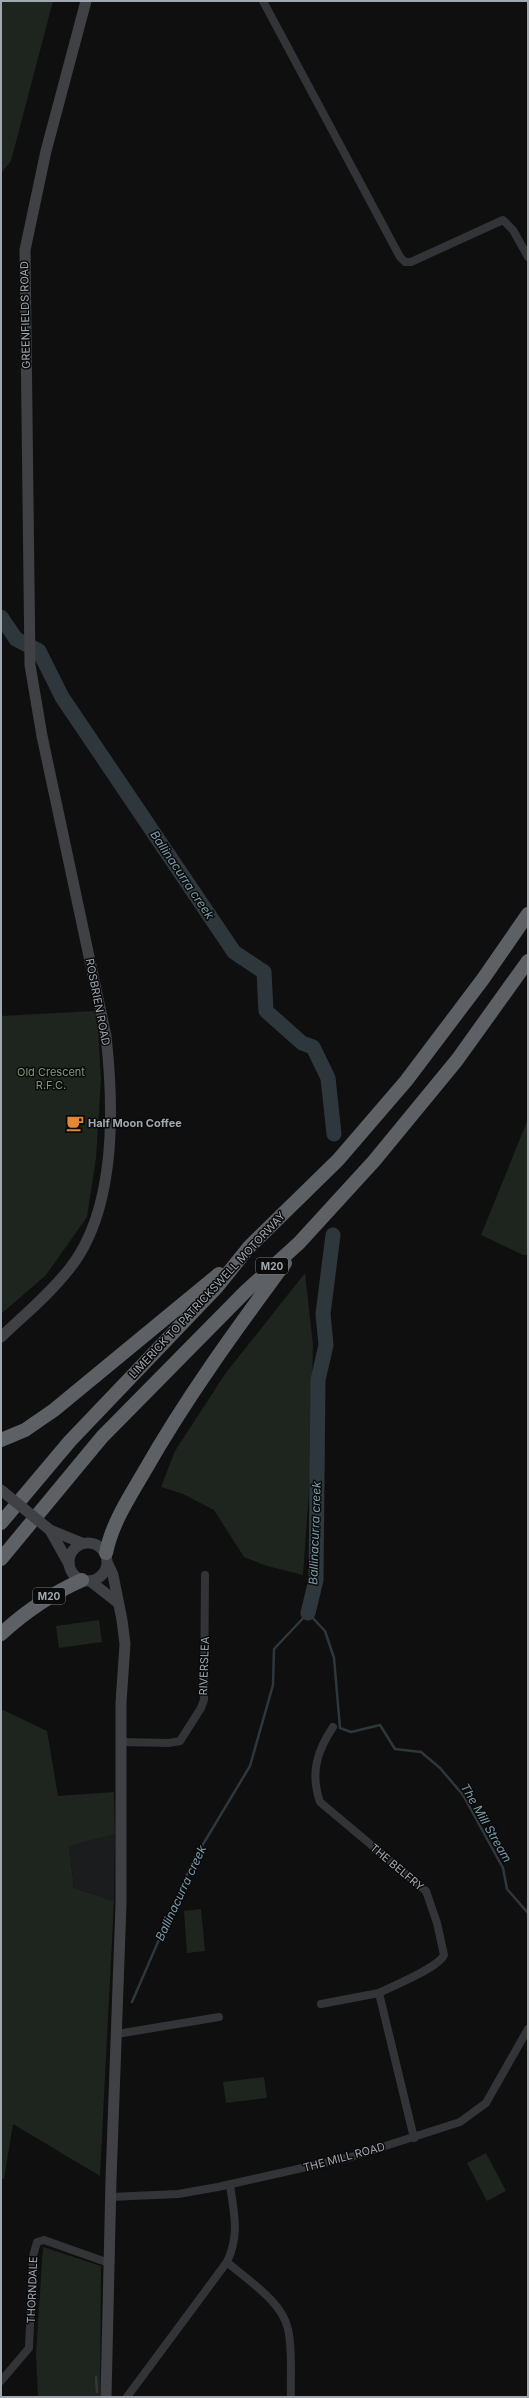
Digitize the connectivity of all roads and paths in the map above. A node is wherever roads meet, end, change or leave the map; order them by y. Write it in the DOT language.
graph roads {
  1 [pos="86,1"];
  2 [pos="263,1"];
  3 [pos="528,257"];
  4 [pos="30,636"];
  5 [pos="528,914"];
  6 [pos="528,961"];
  7 [pos="299,1243"];
  8 [pos="249,1247"];
  9 [pos="1,1337"];
  10 [pos="1,1440"];
  11 [pos="1,1490"];
  12 [pos="1,1523"];
  13 [pos="50,1530"];
  14 [pos="82,1543"];
  15 [pos="1,1559"];
  16 [pos="107,1559"];
  17 [pos="69,1564"];
  18 [pos="205,1575"];
  19 [pos="86,1580"];
  20 [pos="117,1602"];
  21 [pos="1,1634"];
  22 [pos="333,1727"];
  23 [pos="122,1742"];
  24 [pos="379,1993"];
  25 [pos="321,2004"];
  26 [pos="219,2017"];
  27 [pos="528,2029"];
  28 [pos="117,2034"];
  29 [pos="414,2138"];
  30 [pos="230,2185"];
  31 [pos="110,2197"];
  32 [pos="227,2262"];
  33 [pos="108,2263"];
  34 [pos="1,2381"];
  35 [pos="106,2397"];
  36 [pos="127,2397"];
  37 [pos="291,2397"];
  1 -- 4 [label="street, GREENFIELDS ROAD"];
  2 -- 3 [label="street"];
  4 -- 9 [label="street, ROSBRIEN ROAD"];
  5 -- 8 [label="highway, LIMERICK TO PATRICKSWELL MOTORWAY / M20"];
  6 -- 7 [label="highway, LIMERICK TO PATRICKSWELL MOTORWAY / M20"];
  7 -- 15 [label="highway, LIMERICK TO PATRICKSWELL MOTORWAY / M20"];
  7 -- 16 [label="highway, M20"];
  8 -- 10 [label="highway, M20"];
  8 -- 12 [label="highway, LIMERICK TO PATRICKSWELL MOTORWAY / M20"];
  11 -- 13 [label="street, bridge"];
  13 -- 14 [label="street"];
  13 -- 17 [label="street"];
  14 -- 16 [label="street"];
  14 -- 17 [label="street"];
  16 -- 19 [label="street"];
  16 -- 20 [label="street"];
  17 -- 19 [label="street"];
  18 -- 23 [label="street, RIVERSLEA"];
  19 -- 20 [label="street"];
  19 -- 21 [label="highway, M20"];
  20 -- 23 [label="street"];
  22 -- 24 [label="street, THE BELFRY"];
  23 -- 28 [label="street"];
  24 -- 25 [label="street, THE BELFRY"];
  24 -- 29 [label="street"];
  26 -- 28 [label="street"];
  27 -- 29 [label="street, THE MILL ROAD"];
  28 -- 31 [label="street"];
  29 -- 30 [label="street, THE MILL ROAD"];
  30 -- 31 [label="street, THE MILL ROAD"];
  30 -- 32 [label="street"];
  31 -- 33 [label="street"];
  32 -- 36 [label="street"];
  32 -- 37 [label="street"];
  33 -- 34 [label="street, THORNDALE"];
  33 -- 35 [label="street"];
}
